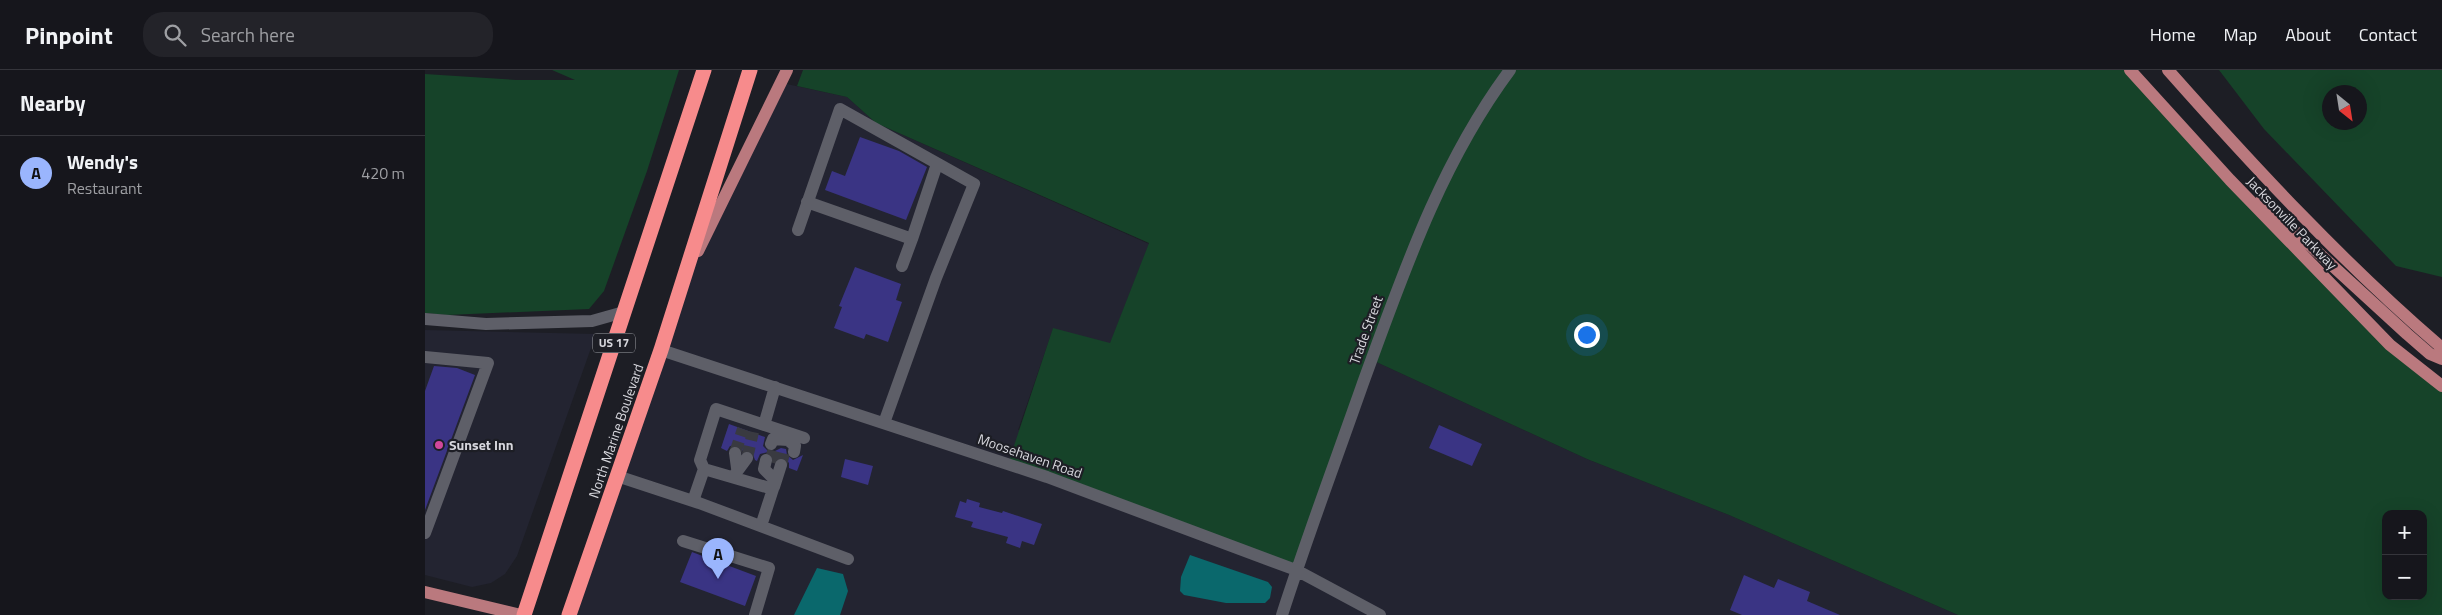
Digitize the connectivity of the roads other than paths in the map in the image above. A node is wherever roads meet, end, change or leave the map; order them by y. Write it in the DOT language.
graph roads {
  1 [pos="704,70"];
  2 [pos="750,70"];
  3 [pos="787,70"];
  4 [pos="1510,70"];
  5 [pos="2130,70"];
  6 [pos="2168,70"];
  7 [pos="937,164"];
  8 [pos="2230,180"];
  9 [pos="807,202"];
  10 [pos="798,230"];
  11 [pos="912,239"];
  12 [pos="902,266"];
  13 [pos="684,278"];
  14 [pos="624,312"];
  15 [pos="425,319"];
  16 [pos="2442,348"];
  17 [pos="661,350"];
  18 [pos="425,358"];
  19 [pos="2442,359"];
  20 [pos="2442,386"];
  21 [pos="775,387"];
  22 [pos="884,423"];
  23 [pos="752,426"];
  24 [pos="804,438"];
  25 [pos="741,455"];
  26 [pos="704,469"];
  27 [pos="735,473"];
  28 [pos="617,476"];
  29 [pos="774,485"];
  30 [pos="693,501"];
  31 [pos="761,526"];
  32 [pos="425,533"];
  33 [pos="683,541"];
  34 [pos="848,559"];
  35 [pos="1296,570"];
  36 [pos="425,592"];
  37 [pos="522,615"];
  38 [pos="569,615"];
  39 [pos="755,615"];
  40 [pos="1282,615"];
  41 [pos="1380,615"];
  1 -- 14 [label="highway, North Marine Boulevard / US 17"];
  2 -- 13 [label="highway"];
  3 -- 13 [label="main road, North Marine Boulevard"];
  4 -- 35 [label="street, Trade Street"];
  5 -- 8 [label="main road, Jacksonville Parkway"];
  6 -- 16 [label="main road, Jacksonville Parkway"];
  7 -- 9 [label="street"];
  7 -- 11 [label="street"];
  7 -- 22 [label="street"];
  8 -- 19 [label="main road"];
  8 -- 20 [label="main road, Jacksonville Parkway"];
  9 -- 10 [label="street"];
  9 -- 11 [label="street"];
  11 -- 12 [label="street"];
  13 -- 17 [label="highway, North Marine Boulevard"];
  14 -- 15 [label="street"];
  14 -- 37 [label="highway, North Marine Boulevard / US 17"];
  17 -- 21 [label="street, Moosehaven Road"];
  17 -- 28 [label="highway, North Marine Boulevard"];
  18 -- 32 [label="street"];
  21 -- 22 [label="street, Moosehaven Road"];
  21 -- 23 [label="street"];
  22 -- 35 [label="street, Moosehaven Road"];
  23 -- 24 [label="street"];
  23 -- 26 [label="street"];
  25 -- 27 [label="street"];
  26 -- 27 [label="street"];
  26 -- 30 [label="street"];
  27 -- 29 [label="street"];
  28 -- 30 [label="street"];
  28 -- 38 [label="highway, North Marine Boulevard"];
  29 -- 29 [label="street"];
  29 -- 31 [label="street"];
  30 -- 31 [label="street"];
  31 -- 34 [label="street"];
  33 -- 39 [label="street"];
  35 -- 40 [label="street, Trade Street"];
  35 -- 41 [label="street, Moosehaven Road"];
  36 -- 37 [label="main road"];
}
